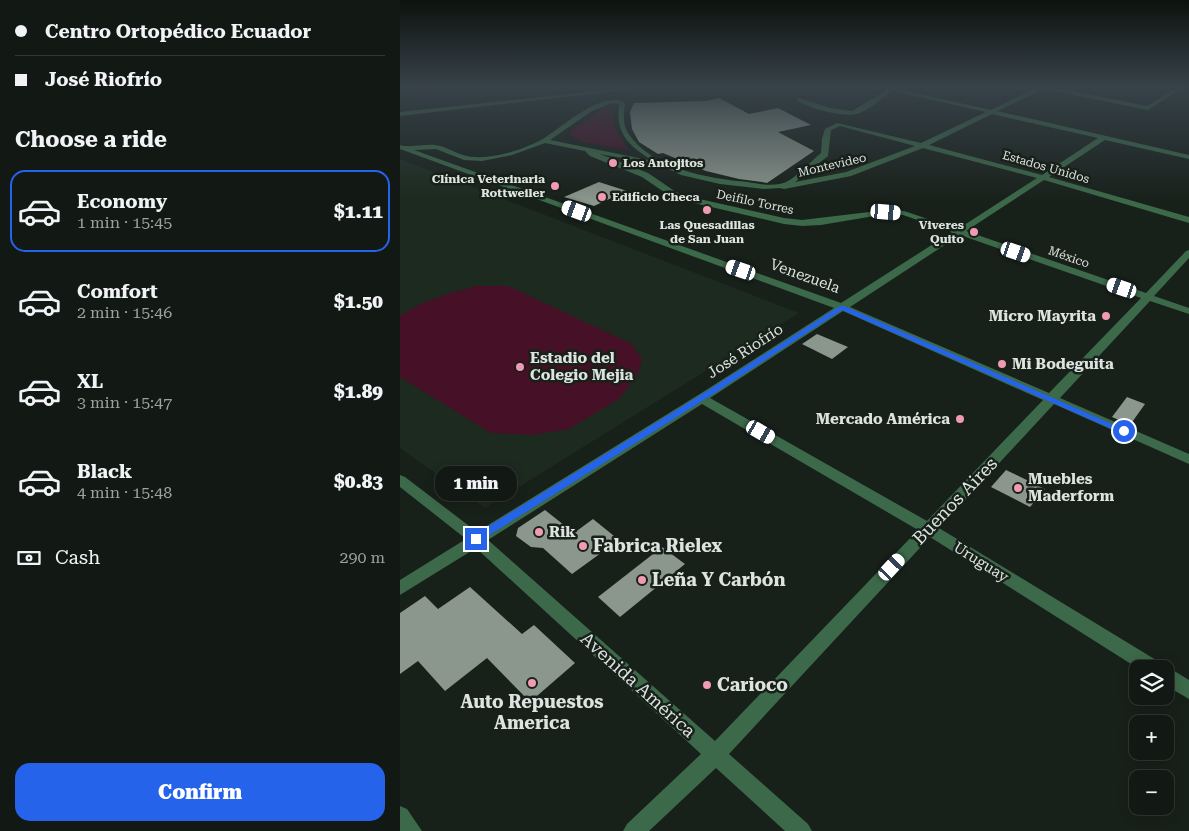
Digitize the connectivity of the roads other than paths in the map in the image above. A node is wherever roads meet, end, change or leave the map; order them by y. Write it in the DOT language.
graph roads {
  1 [pos="570,125"];
  2 [pos="622,125"];
  3 [pos="837,125"];
  4 [pos="842,125"];
  5 [pos="964,125"];
  6 [pos="1051,125"];
  7 [pos="1104,137"];
  8 [pos="546,141"];
  9 [pos="923,145"];
  10 [pos="402,149"];
  11 [pos="589,149"];
  12 [pos="1189,157"];
  13 [pos="669,167"];
  14 [pos="1042,178"];
  15 [pos="784,187"];
  16 [pos="913,216"];
  17 [pos="1189,220"];
  18 [pos="957,232"];
  19 [pos="1189,253"];
  20 [pos="1149,297"];
  21 [pos="842,307"];
  22 [pos="1189,311"];
  23 [pos="701,398"];
  24 [pos="1052,400"];
  25 [pos="1189,459"];
  26 [pos="400,480"];
  27 [pos="928,529"];
  28 [pos="476,539"];
  29 [pos="400,588"];
  30 [pos="1140,660"];
  31 [pos="1174,681"];
  32 [pos="1189,690"];
  33 [pos="715,755"];
  34 [pos="400,816"];
  35 [pos="411,831"];
  36 [pos="634,831"];
  37 [pos="801,831"];
  1 -- 8 [label="street, Montevideo"];
  2 -- 13 [label="street, Montevideo"];
  3 -- 15 [label="street, Estados Unidos"];
  4 -- 9 [label="street, Estados Unidos"];
  5 -- 9 [label="street, Montevideo"];
  6 -- 7 [label="street"];
  7 -- 12 [label="street"];
  7 -- 14 [label="street, José Riofrío"];
  8 -- 10 [label="street"];
  8 -- 11 [label="street, Deifilo Torres"];
  9 -- 14 [label="street, Estados Unidos"];
  9 -- 15 [label="street, Montevideo"];
  10 -- 21 [label="street, Venezuela"];
  11 -- 13 [label="street, Montevideo"];
  11 -- 16 [label="street, Deifilo Torres"];
  13 -- 15 [label="street, Montevideo"];
  14 -- 17 [label="street, Estados Unidos"];
  14 -- 18 [label="street, José Riofrío"];
  16 -- 18 [label="street, México"];
  18 -- 20 [label="street, México"];
  18 -- 21 [label="street, José Riofrío"];
  19 -- 20 [label="street, Buenos Aires"];
  20 -- 22 [label="street, México"];
  20 -- 24 [label="street, Buenos Aires"];
  21 -- 23 [label="street, José Riofrío"];
  21 -- 24 [label="street, Venezuela"];
  23 -- 27 [label="street, Uruguay"];
  23 -- 28 [label="street, José Riofrío"];
  24 -- 25 [label="street, Venezuela"];
  24 -- 27 [label="street, Buenos Aires"];
  26 -- 28 [label="street, Avenida América"];
  27 -- 30 [label="street, Uruguay"];
  27 -- 33 [label="street, Buenos Aires"];
  28 -- 29 [label="street, José Riofrío"];
  28 -- 33 [label="street, Avenida América"];
  31 -- 32 [label="street"];
  33 -- 36 [label="street, Buenos Aires"];
  33 -- 37 [label="street, Avenida América"];
  34 -- 35 [label="street"];
}
